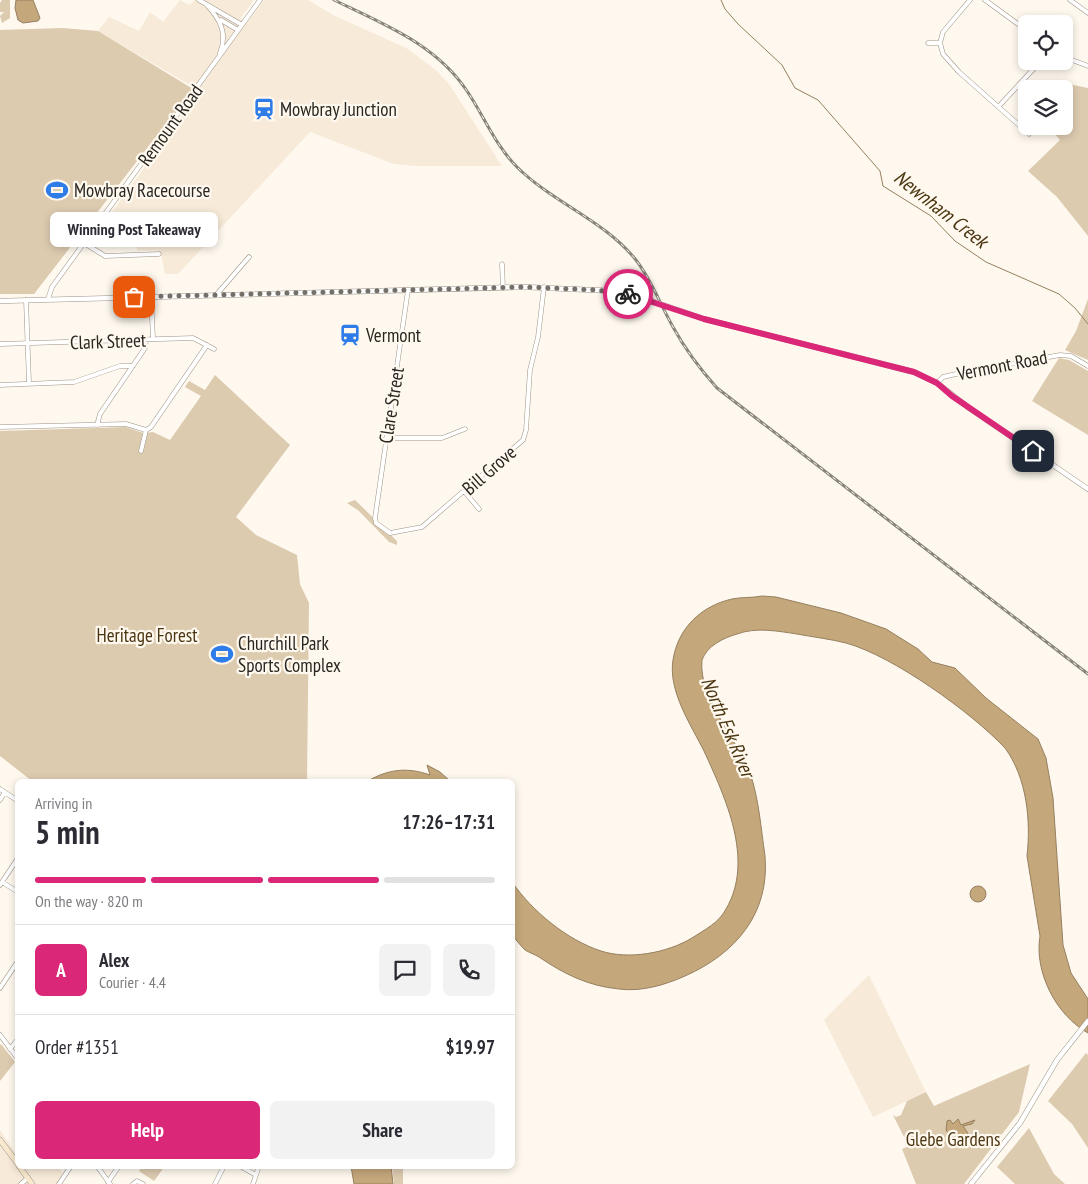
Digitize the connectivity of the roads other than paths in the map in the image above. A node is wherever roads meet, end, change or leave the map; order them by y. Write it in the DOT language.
graph roads {
  1 [pos="200,0"];
  2 [pos="260,0"];
  3 [pos="970,0"];
  4 [pos="985,0"];
  5 [pos="1070,0"];
  6 [pos="990,2"];
  7 [pos="206,4"];
  8 [pos="1088,12"];
  9 [pos="225,15"];
  10 [pos="221,20"];
  11 [pos="1018,24"];
  12 [pos="242,25"];
  13 [pos="238,30"];
  14 [pos="928,44"];
  15 [pos="940,44"];
  16 [pos="218,59"];
  17 [pos="1073,60"];
  18 [pos="1088,66"];
  19 [pos="1033,70"];
  20 [pos="1000,106"];
  21 [pos="1018,123"];
  22 [pos="84,243"];
  23 [pos="159,254"];
  24 [pos="249,256"];
  25 [pos="502,264"];
  26 [pos="544,287"];
  27 [pos="503,288"];
  28 [pos="408,290"];
  29 [pos="217,294"];
  30 [pos="151,296"];
  31 [pos="26,300"];
  32 [pos="48,300"];
  33 [pos="0,301"];
  34 [pos="152,339"];
  35 [pos="146,340"];
  36 [pos="28,343"];
  37 [pos="0,344"];
  38 [pos="207,345"];
  39 [pos="214,349"];
  40 [pos="133,366"];
  41 [pos="1088,366"];
  42 [pos="937,383"];
  43 [pos="29,384"];
  44 [pos="0,385"];
  45 [pos="97,425"];
  46 [pos="0,428"];
  47 [pos="466,429"];
  48 [pos="146,430"];
  49 [pos="386,438"];
  50 [pos="141,451"];
  51 [pos="1088,489"];
  52 [pos="464,491"];
  53 [pos="479,509"];
  54 [pos="375,521"];
  55 [pos="0,788"];
  56 [pos="5,792"];
  57 [pos="15,799"];
  58 [pos="0,800"];
  59 [pos="15,863"];
  60 [pos="1,884"];
  61 [pos="15,891"];
  62 [pos="15,966"];
  63 [pos="0,988"];
  64 [pos="1088,1021"];
  65 [pos="0,1035"];
  66 [pos="15,1043"];
  67 [pos="10,1049"];
  68 [pos="15,1055"];
  69 [pos="0,1140"];
  70 [pos="15,1161"];
  71 [pos="21,1169"];
  72 [pos="69,1169"];
  73 [pos="99,1169"];
  74 [pos="117,1169"];
  75 [pos="222,1169"];
  76 [pos="245,1169"];
  77 [pos="258,1169"];
  78 [pos="256,1175"];
  79 [pos="28,1178"];
  80 [pos="109,1183"];
  81 [pos="20,1184"];
  82 [pos="32,1184"];
  83 [pos="59,1184"];
  84 [pos="133,1184"];
  85 [pos="143,1184"];
  86 [pos="215,1184"];
  87 [pos="253,1184"];
  88 [pos="971,1184"];
  1 -- 7 [label="street"];
  2 -- 12 [label="street, Remount Road"];
  3 -- 15 [label="street"];
  4 -- 6 [label="street"];
  5 -- 8 [label="street"];
  6 -- 11 [label="street"];
  7 -- 9 [label="street"];
  7 -- 10 [label="street"];
  9 -- 10 [label="street"];
  9 -- 12 [label="street"];
  10 -- 13 [label="street"];
  10 -- 16 [label="street"];
  12 -- 13 [label="street, Remount Road"];
  13 -- 16 [label="street, Remount Road"];
  14 -- 15 [label="street"];
  15 -- 20 [label="street"];
  16 -- 22 [label="street, Remount Road"];
  17 -- 18 [label="street"];
  19 -- 20 [label="street"];
  20 -- 21 [label="street"];
  22 -- 23 [label="street"];
  22 -- 32 [label="street, Remount Road"];
  24 -- 29 [label="street"];
  25 -- 27 [label="street"];
  26 -- 27 [label="street, Vermont Road"];
  26 -- 42 [label="street, Vermont Road, bridge"];
  26 -- 52 [label="street, Bill Grove"];
  27 -- 28 [label="street, Vermont Road"];
  28 -- 29 [label="street, Vermont Road"];
  28 -- 49 [label="street, Clare Street"];
  29 -- 30 [label="street, Vermont Road"];
  30 -- 32 [label="street, Vermont Road"];
  30 -- 34 [label="street"];
  31 -- 32 [label="street, Vermont Road"];
  31 -- 33 [label="street, Vermont Road"];
  31 -- 36 [label="street"];
  34 -- 35 [label="street, Clark Street"];
  34 -- 38 [label="street, Clark Street"];
  35 -- 36 [label="street, Clark Street"];
  35 -- 40 [label="street"];
  36 -- 37 [label="street, Clark Street"];
  36 -- 43 [label="street"];
  38 -- 39 [label="street, Clark Street"];
  38 -- 48 [label="street"];
  40 -- 43 [label="street"];
  40 -- 45 [label="street"];
  41 -- 42 [label="street, Vermont Road"];
  42 -- 51 [label="street"];
  43 -- 44 [label="street"];
  45 -- 46 [label="street"];
  45 -- 48 [label="street"];
  47 -- 49 [label="street"];
  48 -- 50 [label="street"];
  49 -- 54 [label="street, Clare Street"];
  52 -- 53 [label="street"];
  52 -- 54 [label="street, Bill Grove"];
  55 -- 56 [label="street"];
  56 -- 57 [label="street"];
  56 -- 58 [label="street"];
  59 -- 60 [label="street"];
  60 -- 61 [label="street"];
  62 -- 63 [label="street"];
  64 -- 88 [label="street"];
  65 -- 67 [label="street"];
  66 -- 67 [label="street"];
  67 -- 68 [label="street"];
  69 -- 70 [label="main road"];
  71 -- 79 [label="main road"];
  72 -- 83 [label="street"];
  73 -- 80 [label="street"];
  74 -- 80 [label="street"];
  75 -- 86 [label="street"];
  76 -- 78 [label="street"];
  77 -- 78 [label="street"];
  78 -- 87 [label="street"];
  79 -- 81 [label="street"];
  79 -- 82 [label="main road"];
  84 -- 85 [label="street"];
}
